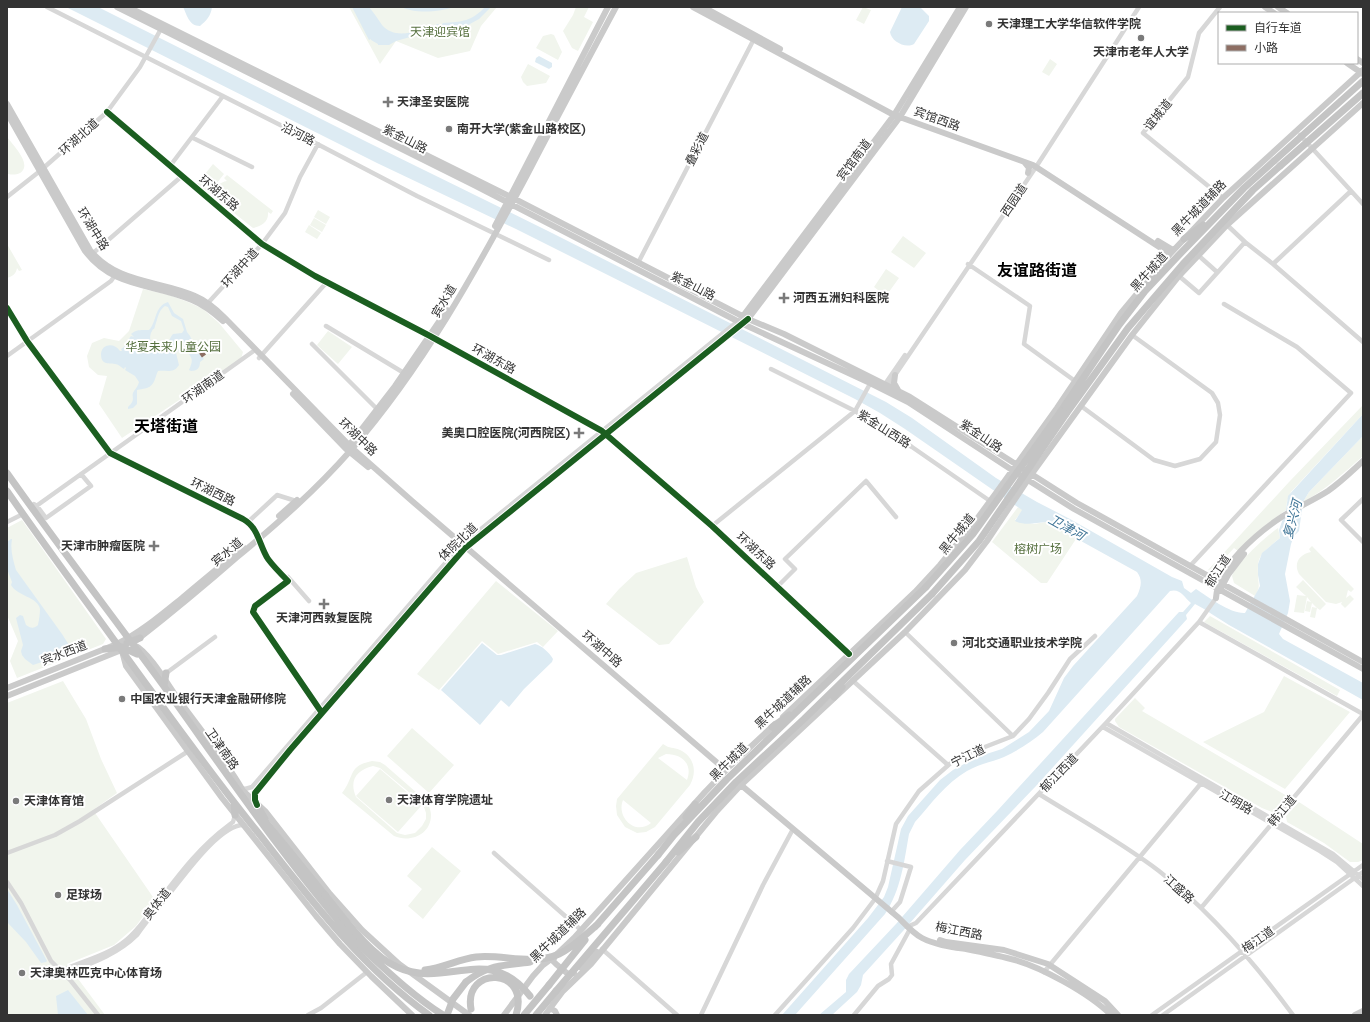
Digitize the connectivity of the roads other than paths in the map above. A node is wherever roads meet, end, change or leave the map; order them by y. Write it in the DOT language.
graph roads {
  1 [pos="47,7"];
  2 [pos="117,7"];
  3 [pos="128,7"];
  4 [pos="608,7"];
  5 [pos="616,7"];
  6 [pos="693,7"];
  7 [pos="703,7"];
  8 [pos="960,7"];
  9 [pos="966,7"];
  10 [pos="1136,7"];
  11 [pos="1139,7"];
  12 [pos="1220,7"];
  13 [pos="161,28"];
  14 [pos="755,38"];
  15 [pos="147,56"];
  16 [pos="1349,64"];
  17 [pos="1362,72"];
  18 [pos="1363,81"];
  19 [pos="1363,93"];
  20 [pos="223,96"];
  21 [pos="1363,103"];
  22 [pos="7,104"];
  23 [pos="107,112"];
  24 [pos="7,113"];
  25 [pos="898,114"];
  26 [pos="1296,131"];
  27 [pos="193,138"];
  28 [pos="318,144"];
  29 [pos="1312,149"];
  30 [pos="1025,161"];
  31 [pos="1034,165"];
  32 [pos="170,166"];
  33 [pos="252,167"];
  34 [pos="42,169"];
  35 [pos="1029,174"];
  36 [pos="182,176"];
  37 [pos="1351,191"];
  38 [pos="7,197"];
  39 [pos="513,198"];
  40 [pos="1223,198"];
  41 [pos="1363,204"];
  42 [pos="508,207"];
  43 [pos="1220,213"];
  44 [pos="1227,225"];
  45 [pos="494,233"];
  46 [pos="1209,237"];
  47 [pos="1184,239"];
  48 [pos="1244,242"];
  49 [pos="262,244"];
  50 [pos="1203,249"];
  51 [pos="1172,252"];
  52 [pos="92,255"];
  53 [pos="1198,255"];
  54 [pos="549,260"];
  55 [pos="638,263"];
  56 [pos="969,264"];
  57 [pos="1273,264"];
  58 [pos="1157,269"];
  59 [pos="1217,272"];
  60 [pos="116,275"];
  61 [pos="1179,276"];
  62 [pos="327,282"];
  63 [pos="1160,290"];
  64 [pos="1136,303"];
  65 [pos="1224,304"];
  66 [pos="207,305"];
  67 [pos="7,308"];
  68 [pos="743,320"];
  69 [pos="326,326"];
  70 [pos="1132,335"];
  71 [pos="432,337"];
  72 [pos="27,342"];
  73 [pos="1363,342"];
  74 [pos="312,344"];
  75 [pos="254,351"];
  76 [pos="7,356"];
  77 [pos="260,357"];
  78 [pos="771,369"];
  79 [pos="404,373"];
  80 [pos="894,374"];
  81 [pos="871,380"];
  82 [pos="1075,381"];
  83 [pos="887,387"];
  84 [pos="900,395"];
  85 [pos="1081,406"];
  86 [pos="378,410"];
  87 [pos="855,411"];
  88 [pos="1064,413"];
  89 [pos="604,432"];
  90 [pos="349,448"];
  91 [pos="110,453"];
  92 [pos="1002,460"];
  93 [pos="1363,461"];
  94 [pos="1363,465"];
  95 [pos="1014,468"];
  96 [pos="7,473"];
  97 [pos="81,474"];
  98 [pos="1020,476"];
  99 [pos="1030,477"];
  100 [pos="1005,480"];
  101 [pos="1333,489"];
  102 [pos="1020,490"];
  103 [pos="7,491"];
  104 [pos="1363,499"];
  105 [pos="296,501"];
  106 [pos="990,501"];
  107 [pos="35,507"];
  108 [pos="23,514"];
  109 [pos="896,517"];
  110 [pos="7,522"];
  111 [pos="248,522"];
  112 [pos="712,526"];
  113 [pos="971,527"];
  114 [pos="258,538"];
  115 [pos="987,541"];
  116 [pos="1363,542"];
  117 [pos="463,546"];
  118 [pos="264,551"];
  119 [pos="1190,566"];
  120 [pos="1219,586"];
  121 [pos="778,587"];
  122 [pos="1215,599"];
  123 [pos="309,601"];
  124 [pos="1199,622"];
  125 [pos="1291,626"];
  126 [pos="121,628"];
  127 [pos="905,632"];
  128 [pos="111,635"];
  129 [pos="139,635"];
  130 [pos="1095,636"];
  131 [pos="215,637"];
  132 [pos="130,641"];
  133 [pos="120,646"];
  134 [pos="106,652"];
  135 [pos="848,654"];
  136 [pos="866,657"];
  137 [pos="123,658"];
  138 [pos="144,659"];
  139 [pos="130,662"];
  140 [pos="1363,662"];
  141 [pos="1363,669"];
  142 [pos="162,678"];
  143 [pos="852,680"];
  144 [pos="7,688"];
  145 [pos="818,691"];
  146 [pos="7,696"];
  147 [pos="834,697"];
  148 [pos="321,711"];
  149 [pos="1363,714"];
  150 [pos="1104,725"];
  151 [pos="772,727"];
  152 [pos="1013,736"];
  153 [pos="190,750"];
  154 [pos="948,765"];
  155 [pos="730,766"];
  156 [pos="225,773"];
  157 [pos="720,778"];
  158 [pos="1203,781"];
  159 [pos="741,785"];
  160 [pos="241,789"];
  161 [pos="1039,794"];
  162 [pos="234,803"];
  163 [pos="695,804"];
  164 [pos="257,805"];
  165 [pos="235,815"];
  166 [pos="1273,822"];
  167 [pos="268,824"];
  168 [pos="244,826"];
  169 [pos="255,829"];
  170 [pos="793,829"];
  171 [pos="674,835"];
  172 [pos="696,837"];
  173 [pos="7,853"];
  174 [pos="494,853"];
  175 [pos="1140,857"];
  176 [pos="887,861"];
  177 [pos="666,862"];
  178 [pos="1363,865"];
  179 [pos="1357,874"];
  180 [pos="1363,879"];
  181 [pos="7,882"];
  182 [pos="1363,886"];
  183 [pos="875,899"];
  184 [pos="1201,908"];
  185 [pos="895,915"];
  186 [pos="598,924"];
  187 [pos="909,928"];
  188 [pos="581,930"];
  189 [pos="602,949"];
  190 [pos="359,950"];
  191 [pos="1245,953"];
  192 [pos="555,956"];
  193 [pos="544,961"];
  194 [pos="1049,965"];
  195 [pos="406,970"];
  196 [pos="62,972"];
  197 [pos="367,972"];
  198 [pos="1044,972"];
  199 [pos="566,988"];
  200 [pos="400,993"];
  201 [pos="447,998"];
  202 [pos="550,1008"];
  203 [pos="1363,1011"];
  204 [pos="98,1015"];
  205 [pos="308,1015"];
  206 [pos="412,1015"];
  207 [pos="419,1015"];
  208 [pos="429,1015"];
  209 [pos="443,1015"];
  210 [pos="447,1015"];
  211 [pos="470,1015"];
  212 [pos="504,1015"];
  213 [pos="516,1015"];
  214 [pos="524,1015"];
  215 [pos="536,1015"];
  216 [pos="541,1015"];
  217 [pos="545,1015"];
  218 [pos="557,1015"];
  219 [pos="677,1015"];
  220 [pos="701,1015"];
  221 [pos="775,1015"];
  222 [pos="856,1015"];
  223 [pos="1111,1015"];
  224 [pos="1118,1015"];
  225 [pos="1152,1015"];
  226 [pos="1162,1015"];
  227 [pos="1293,1015"];
  228 [pos="1355,1015"];
  1 -- 15 [label="street, 沿河路"];
  2 -- 13 [label="main road, 紫金山路"];
  3 -- 13 [label="main road, 紫金山路"];
  4 -- 39 [label="main road"];
  5 -- 39 [label="main road"];
  6 -- 14 [label="main road, 宾馆西路"];
  7 -- 14 [label="main road, 宾馆西路"];
  8 -- 25 [label="main road, 宾馆南道"];
  9 -- 25 [label="main road, 宾馆南道"];
  10 -- 31 [label="street, 西园道"];
  11 -- 31 [label="street, 西园道"];
  12 -- 40 [label="street, 谊城道"];
  13 -- 15 [label="street, 环湖北道"];
  13 -- 39 [label="main road, 紫金山路"];
  13 -- 42 [label="main road, 紫金山路"];
  14 -- 25 [label="main road, 宾馆西路"];
  14 -- 55 [label="street, 叠彩道"];
  15 -- 20 [label="street, 沿河路"];
  15 -- 23 [label="street, 环湖北道"];
  16 -- 17 [label="main road"];
  17 -- 26 [label="main road, 黑牛城道辅路"];
  18 -- 43 [label="highway, 黑牛城道, bridge"];
  19 -- 46 [label="highway, 黑牛城道, bridge"];
  20 -- 27 [label="street"];
  20 -- 28 [label="street, 沿河路"];
  21 -- 29 [label="main road"];
  22 -- 34 [label="main road, 环湖中路"];
  23 -- 32 [label="street, 环湖东路"];
  23 -- 34 [label="street, 环湖北道"];
  24 -- 34 [label="main road, 环湖中路"];
  25 -- 30 [label="main road, 宾馆西路"];
  25 -- 68 [label="main road, 宾馆南道"];
  26 -- 29 [label="street"];
  26 -- 40 [label="main road, 黑牛城道辅路"];
  27 -- 32 [label="street"];
  27 -- 33 [label="street"];
  28 -- 45 [label="street, 沿河路"];
  28 -- 49 [label="street, 环湖中道"];
  29 -- 37 [label="street"];
  29 -- 44 [label="main road"];
  30 -- 31 [label="main road, 宾馆西路"];
  30 -- 35 [label="main road"];
  31 -- 35 [label="street, 西园道"];
  31 -- 51 [label="main road, 宾馆西路"];
  32 -- 36 [label="street, 环湖东路"];
  34 -- 38 [label="street, 环湖北道"];
  34 -- 52 [label="main road, 环湖中路"];
  35 -- 56 [label="street, 西园道"];
  36 -- 49 [label="street, 环湖东路"];
  36 -- 52 [label="street"];
  37 -- 41 [label="street"];
  37 -- 57 [label="street"];
  39 -- 42 [label="main road"];
  39 -- 55 [label="main road, 紫金山路"];
  40 -- 47 [label="main road, 黑牛城道辅路"];
  42 -- 45 [label="main road, 宾水道"];
  42 -- 68 [label="main road, 紫金山路"];
  43 -- 47 [label="highway"];
  43 -- 64 [label="highway, 黑牛城道"];
  44 -- 48 [label="street"];
  44 -- 50 [label="main road"];
  45 -- 54 [label="street, 沿河路"];
  45 -- 71 [label="main road, 宾水道"];
  46 -- 50 [label="highway"];
  46 -- 63 [label="highway, 黑牛城道"];
  47 -- 51 [label="main road, 黑牛城道辅路"];
  48 -- 57 [label="street"];
  48 -- 59 [label="street"];
  49 -- 62 [label="street, 环湖东路"];
  49 -- 66 [label="street, 环湖中道"];
  50 -- 53 [label="main road"];
  51 -- 58 [label="main road, 黑牛城道辅路"];
  52 -- 60 [label="main road, 环湖中路"];
  53 -- 59 [label="street"];
  53 -- 61 [label="main road"];
  55 -- 68 [label="main road, 紫金山路"];
  56 -- 80 [label="street, 西园道"];
  56 -- 82 [label="street"];
  57 -- 73 [label="street"];
  58 -- 64 [label="highway"];
  58 -- 82 [label="main road, 黑牛城道辅路"];
  59 -- 61 [label="street"];
  60 -- 66 [label="main road, 环湖中路"];
  60 -- 72 [label="street"];
  61 -- 63 [label="highway"];
  61 -- 70 [label="main road"];
  62 -- 71 [label="street, 环湖东路"];
  62 -- 77 [label="street"];
  63 -- 88 [label="highway, 黑牛城道"];
  64 -- 88 [label="highway, 黑牛城道"];
  65 -- 119 [label="street"];
  66 -- 75 [label="main road, 环湖中路"];
  67 -- 72 [label="street, 环湖西路"];
  68 -- 81 [label="main road, 紫金山路"];
  68 -- 89 [label="street, 体院北道"];
  69 -- 79 [label="street"];
  70 -- 85 [label="main road"];
  70 -- 85 [label="street"];
  71 -- 79 [label="main road, 宾水道"];
  71 -- 89 [label="street, 环湖东路"];
  71 -- 90 [label="main road, 宾水道"];
  72 -- 76 [label="street"];
  72 -- 91 [label="street, 环湖西路"];
  74 -- 86 [label="street"];
  75 -- 77 [label="main road, 环湖中路"];
  75 -- 91 [label="street, 环湖南道"];
  77 -- 90 [label="main road, 环湖中路"];
  77 -- 90 [label="main road, 环湖中路"];
  78 -- 87 [label="street, 紫金山西路"];
  79 -- 86 [label="main road, 宾水道"];
  80 -- 83 [label="street, 西园道"];
  80 -- 84 [label="main road"];
  81 -- 83 [label="main road, 紫金山路"];
  81 -- 87 [label="street"];
  82 -- 95 [label="main road, 黑牛城道辅路"];
  83 -- 84 [label="main road, 紫金山路"];
  84 -- 92 [label="main road, 紫金山路"];
  85 -- 99 [label="main road"];
  86 -- 90 [label="main road, 宾水道"];
  87 -- 106 [label="street, 紫金山西路"];
  87 -- 112 [label="street"];
  88 -- 136 [label="highway, 黑牛城道, bridge"];
  88 -- 145 [label="highway, 黑牛城道, bridge"];
  89 -- 112 [label="street, 环湖东路"];
  89 -- 117 [label="street, 体院北道"];
  90 -- 105 [label="main road, 宾水道"];
  90 -- 114 [label="main road, 宾水道"];
  90 -- 117 [label="main road, 环湖中路"];
  91 -- 97 [label="street, 环湖南道"];
  91 -- 111 [label="street, 环湖西路"];
  92 -- 95 [label="main road, 紫金山路"];
  92 -- 100 [label="main road"];
  93 -- 101 [label="main road, 郁江道"];
  94 -- 101 [label="main road, 郁江道"];
  95 -- 98 [label="main road, 紫金山路"];
  95 -- 99 [label="main road, 紫金山路"];
  95 -- 100 [label="main road, 黑牛城道辅路"];
  96 -- 107 [label="highway, 卫津南路"];
  97 -- 107 [label="street, 环湖南道"];
  97 -- 107 [label="street"];
  98 -- 99 [label="main road, 紫金山路"];
  98 -- 102 [label="main road"];
  99 -- 102 [label="main road"];
  99 -- 119 [label="main road, 紫金山路"];
  99 -- 120 [label="main road, 紫金山路"];
  100 -- 106 [label="main road, 黑牛城道辅路"];
  101 -- 120 [label="main road, 郁江道"];
  102 -- 115 [label="main road"];
  103 -- 108 [label="highway, 卫津南路"];
  104 -- 116 [label="street"];
  105 -- 111 [label="street"];
  105 -- 114 [label="main road, 宾水道"];
  106 -- 113 [label="main road, 黑牛城道辅路"];
  107 -- 126 [label="highway, 卫津南路"];
  108 -- 110 [label="street"];
  108 -- 128 [label="highway, 卫津南路"];
  109 -- 121 [label="street"];
  111 -- 114 [label="street, 环湖西路"];
  112 -- 121 [label="street, 环湖东路"];
  113 -- 115 [label="main road"];
  113 -- 135 [label="main road, 黑牛城道辅路"];
  114 -- 118 [label="street, 环湖西路"];
  114 -- 129 [label="main road, 宾水道"];
  115 -- 127 [label="main road"];
  117 -- 148 [label="street, 体院北道"];
  117 -- 155 [label="main road, 环湖中路"];
  117 -- 157 [label="main road, 环湖中路"];
  118 -- 123 [label="street"];
  118 -- 148 [label="street, 环湖西路"];
  119 -- 120 [label="main road, 紫金山路"];
  120 -- 122 [label="main road, 郁江道"];
  120 -- 125 [label="main road, 紫金山路"];
  121 -- 135 [label="street, 环湖东路"];
  122 -- 124 [label="street, 郁江西道"];
  124 -- 149 [label="street"];
  124 -- 150 [label="street, 郁江西道"];
  125 -- 140 [label="main road"];
  125 -- 141 [label="main road"];
  126 -- 129 [label="main road"];
  126 -- 132 [label="highway, 卫津南路"];
  126 -- 133 [label="main road"];
  127 -- 143 [label="main road"];
  127 -- 152 [label="street"];
  128 -- 133 [label="highway, 卫津南路"];
  128 -- 134 [label="highway"];
  129 -- 132 [label="highway"];
  130 -- 152 [label="street, 宁江道"];
  131 -- 142 [label="street"];
  132 -- 133 [label="highway"];
  132 -- 138 [label="highway, 卫津南路"];
  132 -- 142 [label="main road"];
  133 -- 134 [label="highway"];
  133 -- 137 [label="main road"];
  133 -- 138 [label="highway"];
  133 -- 139 [label="highway, 卫津南路"];
  134 -- 137 [label="main road"];
  134 -- 144 [label="main road, 宾水西道"];
  134 -- 146 [label="main road, 宾水西道"];
  135 -- 151 [label="main road, 黑牛城道辅路"];
  136 -- 147 [label="highway"];
  136 -- 177 [label="highway, 黑牛城道"];
  137 -- 139 [label="main road"];
  137 -- 153 [label="main road"];
  138 -- 142 [label="highway, 卫津南路"];
  139 -- 153 [label="highway, 卫津南路"];
  142 -- 156 [label="highway, 卫津南路"];
  142 -- 160 [label="main road"];
  143 -- 147 [label="main road"];
  143 -- 154 [label="street"];
  145 -- 151 [label="highway"];
  145 -- 171 [label="highway, 黑牛城道"];
  147 -- 159 [label="main road"];
  148 -- 160 [label="street, 体院北道"];
  148 -- 164 [label="street, 体院北道"];
  149 -- 166 [label="street, 韩江道"];
  150 -- 158 [label="street, 江明路"];
  150 -- 161 [label="street, 郁江西道"];
  151 -- 155 [label="main road, 黑牛城道辅路"];
  152 -- 154 [label="street, 宁江道"];
  153 -- 162 [label="highway, 卫津南路"];
  153 -- 165 [label="main road"];
  153 -- 173 [label="street"];
  154 -- 176 [label="street, 宁江道"];
  155 -- 157 [label="main road, 黑牛城道辅路"];
  156 -- 160 [label="main road"];
  156 -- 167 [label="highway"];
  156 -- 190 [label="highway, 卫津南路"];
  157 -- 163 [label="main road, 黑牛城道辅路"];
  158 -- 166 [label="street, 江明路"];
  158 -- 175 [label="street"];
  159 -- 170 [label="main road"];
  159 -- 172 [label="main road"];
  160 -- 164 [label="main road"];
  161 -- 175 [label="street, 江盛路"];
  161 -- 187 [label="street, 郁江西道"];
  162 -- 165 [label="highway"];
  162 -- 169 [label="highway, 卫津南路"];
  163 -- 171 [label="highway"];
  163 -- 188 [label="main road, 黑牛城道辅路"];
  164 -- 167 [label="highway"];
  164 -- 201 [label="main road"];
  165 -- 168 [label="main road"];
  165 -- 196 [label="street, 奥体道"];
  166 -- 179 [label="street, 江明路"];
  166 -- 184 [label="street, 韩江道"];
  167 -- 195 [label="highway, bridge"];
  168 -- 169 [label="highway"];
  168 -- 196 [label="street"];
  168 -- 197 [label="main road"];
  169 -- 190 [label="highway, 卫津南路"];
  170 -- 183 [label="main road"];
  170 -- 220 [label="street"];
  171 -- 186 [label="highway, 黑牛城道, bridge"];
  172 -- 177 [label="highway"];
  172 -- 189 [label="main road"];
  174 -- 188 [label="street"];
  175 -- 184 [label="street, 江盛路"];
  175 -- 194 [label="street"];
  176 -- 183 [label="street, 宁江道"];
  176 -- 185 [label="street"];
  177 -- 215 [label="highway, 黑牛城道, bridge"];
  178 -- 179 [label="street, 梅江道"];
  179 -- 180 [label="street, 江明路"];
  179 -- 182 [label="street, 江明路"];
  179 -- 191 [label="street, 梅江道"];
  181 -- 196 [label="street"];
  183 -- 185 [label="main road"];
  183 -- 221 [label="street, 宁江道"];
  184 -- 191 [label="street, 江盛路"];
  185 -- 187 [label="main road"];
  186 -- 193 [label="highway, bridge"];
  186 -- 214 [label="highway, 黑牛城道, bridge"];
  187 -- 194 [label="main road, 梅江西路"];
  187 -- 198 [label="main road, 梅江西路"];
  187 -- 222 [label="street"];
  188 -- 192 [label="main road, 黑牛城道辅路"];
  189 -- 192 [label="main road"];
  189 -- 199 [label="main road"];
  189 -- 219 [label="street"];
  190 -- 200 [label="highway, 卫津南路"];
  190 -- 209 [label="highway, 卫津南路, bridge"];
  191 -- 225 [label="street, 梅江道"];
  191 -- 226 [label="street, 梅江道"];
  191 -- 227 [label="street, 江盛路"];
  192 -- 193 [label="main road, 黑牛城道辅路"];
  193 -- 195 [label="highway, bridge"];
  193 -- 199 [label="main road"];
  193 -- 210 [label="highway, bridge"];
  193 -- 212 [label="main road, 黑牛城道辅路"];
  194 -- 198 [label="street"];
  194 -- 224 [label="main road, 梅江西路"];
  195 -- 216 [label="highway, bridge"];
  196 -- 204 [label="street"];
  197 -- 205 [label="street"];
  197 -- 206 [label="main road"];
  198 -- 223 [label="main road, 梅江西路"];
  199 -- 202 [label="main road"];
  200 -- 207 [label="highway"];
  200 -- 208 [label="highway, 卫津南路"];
  201 -- 209 [label="main road"];
  201 -- 211 [label="main road"];
  202 -- 217 [label="main road"];
  202 -- 218 [label="main road"];
  203 -- 228 [label="main road"];
  211 -- 213 [label="highway, bridge"];
}
